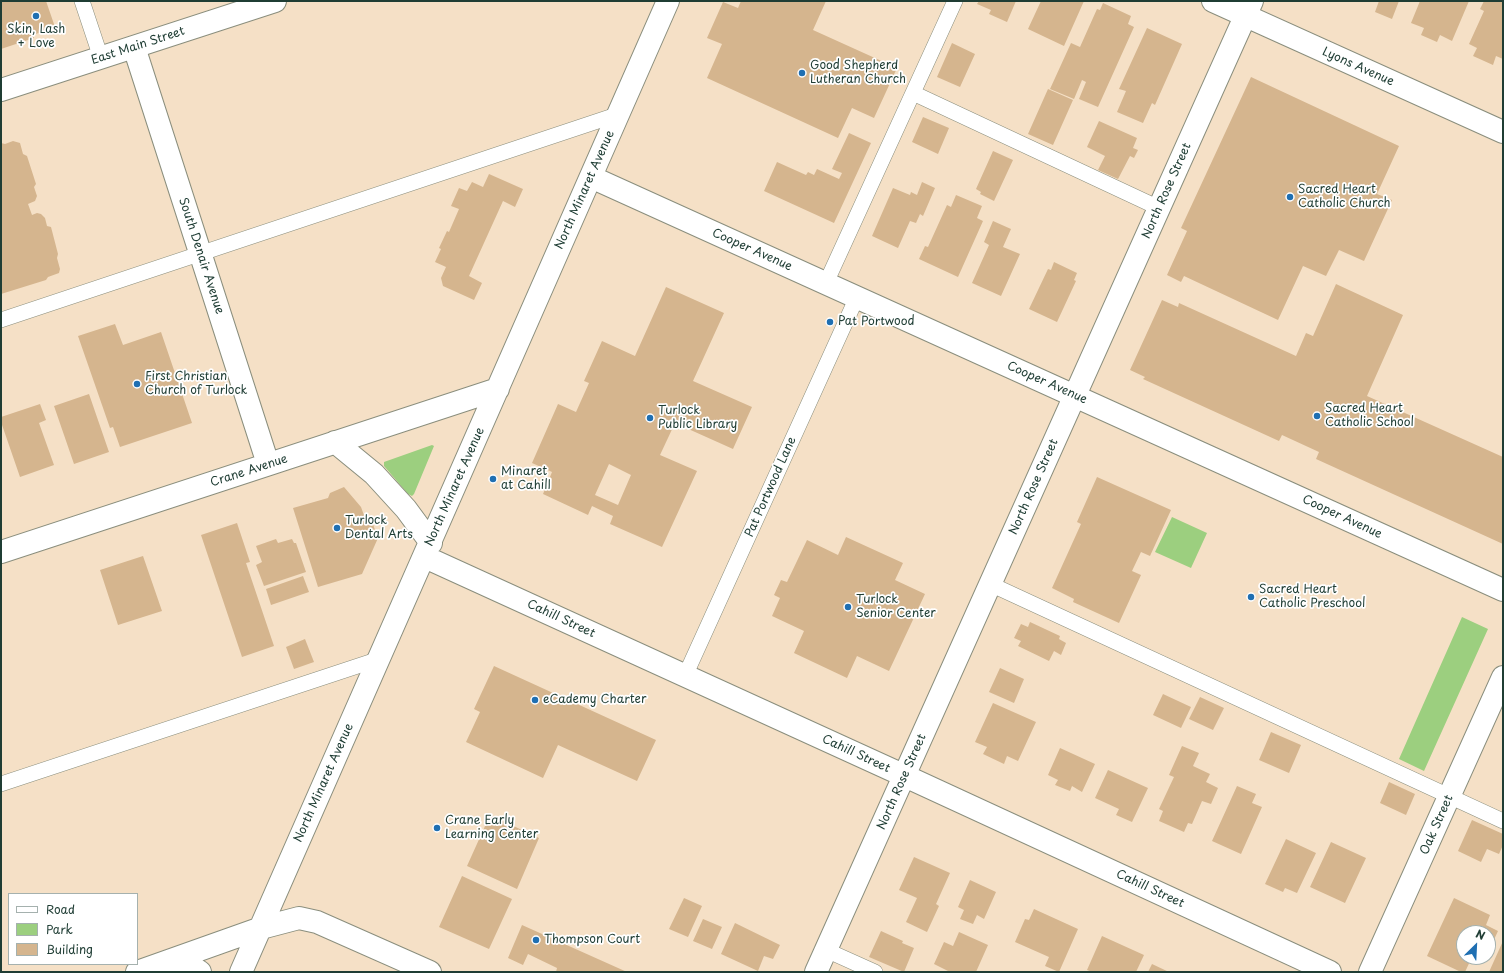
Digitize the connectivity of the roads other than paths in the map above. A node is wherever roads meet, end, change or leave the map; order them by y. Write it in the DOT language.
graph roads {
  1 [pos="82,1"];
  2 [pos="275,1"];
  3 [pos="668,1"];
  4 [pos="954,1"];
  5 [pos="1213,1"];
  6 [pos="1249,8"];
  7 [pos="222,9"];
  8 [pos="134,47"];
  9 [pos="101,58"];
  10 [pos="1,90"];
  11 [pos="913,92"];
  12 [pos="619,114"];
  13 [pos="1503,132"];
  14 [pos="591,177"];
  15 [pos="1159,208"];
  16 [pos="200,254"];
  17 [pos="826,283"];
  18 [pos="856,297"];
  19 [pos="1,320"];
  20 [pos="498,389"];
  21 [pos="1075,396"];
  22 [pos="336,442"];
  23 [pos="268,464"];
  24 [pos="428,550"];
  25 [pos="1,552"];
  26 [pos="990,584"];
  27 [pos="1503,590"];
  28 [pos="379,659"];
  29 [pos="685,676"];
  30 [pos="1503,677"];
  31 [pos="904,776"];
  32 [pos="1,784"];
  33 [pos="1450,797"];
  34 [pos="1503,821"];
  35 [pos="260,928"];
  36 [pos="826,950"];
  37 [pos="173,960"];
  38 [pos="137,972"];
  39 [pos="200,972"];
  40 [pos="241,972"];
  41 [pos="430,972"];
  42 [pos="816,972"];
  43 [pos="875,972"];
  44 [pos="1330,972"];
  45 [pos="1370,972"];
  1 -- 9 [label="lane"];
  2 -- 7 [label="street, East Main Street"];
  3 -- 12 [label="street, North Minaret Avenue"];
  4 -- 11 [label="lane"];
  5 -- 6 [label="street, Lyons Avenue"];
  6 -- 13 [label="street, Lyons Avenue"];
  6 -- 15 [label="street, North Rose Street"];
  7 -- 8 [label="street, East Main Street"];
  8 -- 9 [label="street, East Main Street"];
  8 -- 16 [label="street, South Denair Avenue"];
  9 -- 10 [label="street, East Main Street"];
  11 -- 15 [label="lane"];
  11 -- 17 [label="lane"];
  12 -- 14 [label="street, North Minaret Avenue"];
  12 -- 16 [label="lane"];
  14 -- 17 [label="street, Cooper Avenue"];
  14 -- 20 [label="street, North Minaret Avenue"];
  15 -- 21 [label="street, North Rose Street"];
  16 -- 19 [label="lane"];
  16 -- 23 [label="street, South Denair Avenue"];
  17 -- 18 [label="street, Cooper Avenue"];
  18 -- 21 [label="street, Cooper Avenue"];
  18 -- 29 [label="lane, Pat Portwood Lane"];
  20 -- 22 [label="street, Crane Avenue"];
  20 -- 24 [label="street, North Minaret Avenue"];
  21 -- 26 [label="street, North Rose Street"];
  21 -- 27 [label="street, Cooper Avenue"];
  22 -- 23 [label="street, Crane Avenue"];
  22 -- 24 [label="street"];
  23 -- 25 [label="street, Crane Avenue"];
  24 -- 28 [label="street, North Minaret Avenue"];
  24 -- 29 [label="street, Cahill Street"];
  26 -- 31 [label="street, North Rose Street"];
  26 -- 33 [label="lane"];
  28 -- 32 [label="lane"];
  28 -- 35 [label="street, North Minaret Avenue"];
  29 -- 31 [label="street, Cahill Street"];
  30 -- 33 [label="street, Oak Street"];
  31 -- 36 [label="street, North Rose Street"];
  31 -- 44 [label="street, Cahill Street"];
  33 -- 34 [label="lane"];
  33 -- 45 [label="street, Oak Street"];
  35 -- 37 [label="street"];
  35 -- 40 [label="street, North Minaret Avenue"];
  35 -- 41 [label="street"];
  36 -- 42 [label="street, North Rose Street"];
  36 -- 43 [label="lane"];
  37 -- 38 [label="street"];
  37 -- 39 [label="street"];
}
